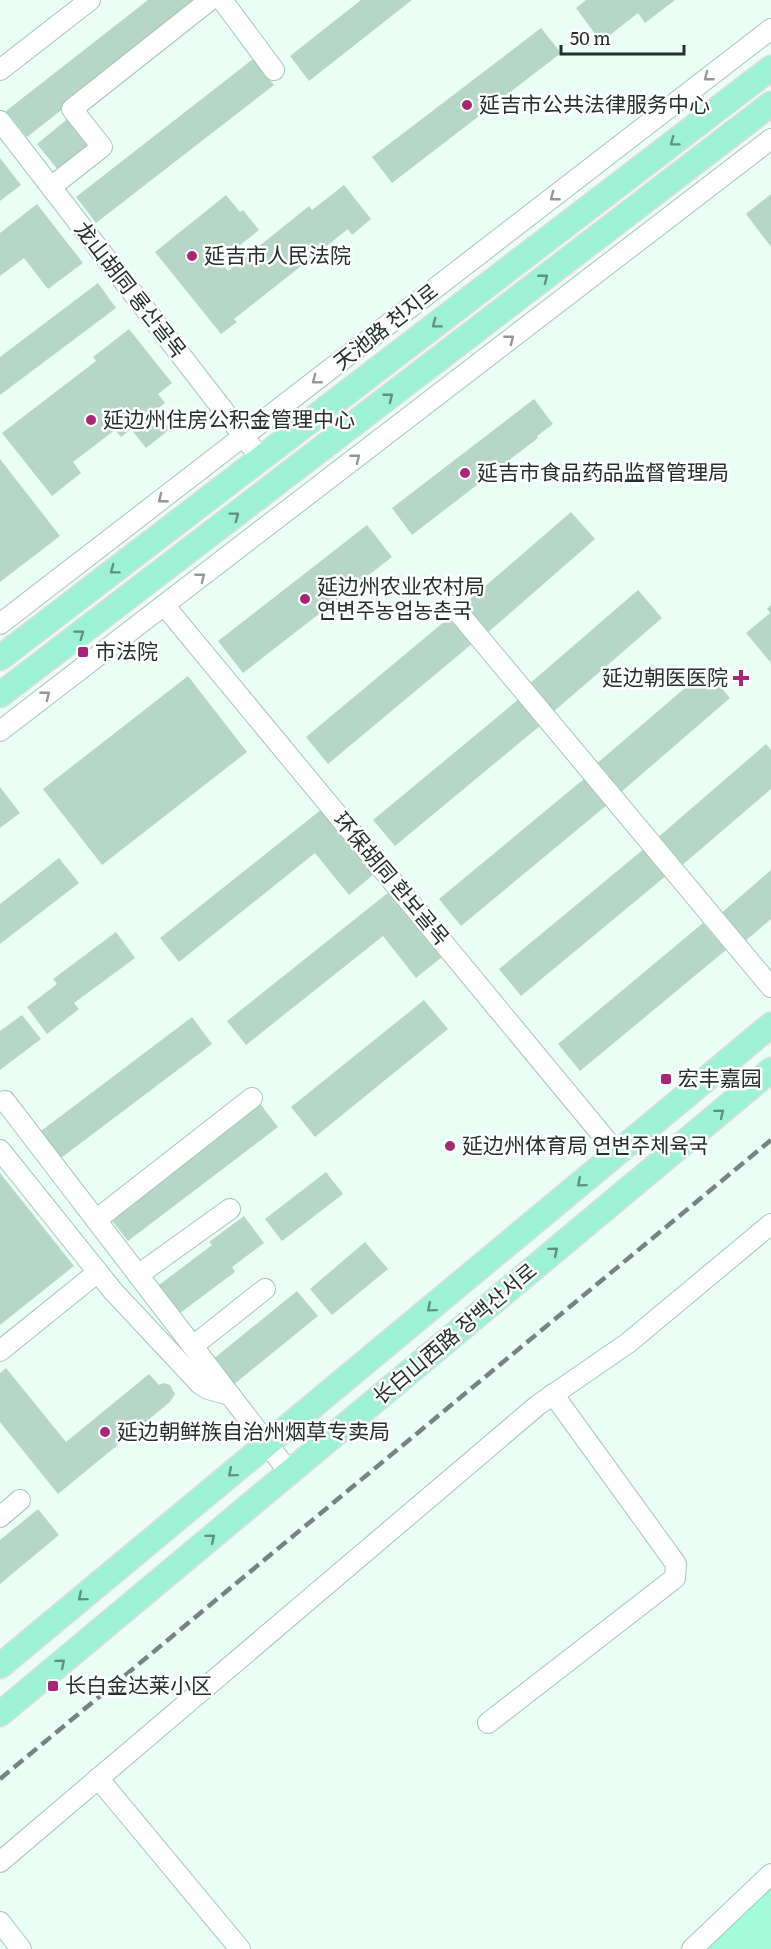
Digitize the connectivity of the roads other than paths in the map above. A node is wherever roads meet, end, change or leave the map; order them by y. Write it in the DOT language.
graph roads {
  1 [pos="90,0"];
  2 [pos="210,0"];
  3 [pos="222,0"];
  4 [pos="69,6"];
  5 [pos="771,29"];
  6 [pos="771,68"];
  7 [pos="0,70"];
  8 [pos="274,70"];
  9 [pos="771,104"];
  10 [pos="0,121"];
  11 [pos="771,139"];
  12 [pos="51,187"];
  13 [pos="244,436"];
  14 [pos="261,459"];
  15 [pos="164,605"];
  16 [pos="453,606"];
  17 [pos="0,624"];
  18 [pos="0,658"];
  19 [pos="0,695"];
  20 [pos="0,731"];
  21 [pos="771,987"];
  22 [pos="771,1025"];
  23 [pos="771,1070"];
  24 [pos="252,1098"];
  25 [pos="5,1101"];
  26 [pos="0,1150"];
  27 [pos="617,1153"];
  28 [pos="230,1209"];
  29 [pos="96,1220"];
  30 [pos="771,1224"];
  31 [pos="98,1272"];
  32 [pos="138,1275"];
  33 [pos="265,1288"];
  34 [pos="193,1346"];
  35 [pos="0,1351"];
  36 [pos="554,1394"];
  37 [pos="230,1395"];
  38 [pos="267,1444"];
  39 [pos="289,1472"];
  40 [pos="20,1500"];
  41 [pos="0,1516"];
  42 [pos="0,1666"];
  43 [pos="0,1714"];
  44 [pos="488,1723"];
  45 [pos="98,1778"];
  46 [pos="0,1862"];
  47 [pos="771,1874"];
  48 [pos="0,1922"];
  49 [pos="21,1949"];
  50 [pos="240,1949"];
  51 [pos="693,1949"];
  1 -- 4 [label="street"];
  2 -- 12 [label="street"];
  3 -- 8 [label="street"];
  4 -- 7 [label="street"];
  5 -- 13 [label="street, 天池路 천지로, one-way"];
  6 -- 14 [label="main road, 天池路 천지로, one-way"];
  19 -- 9 [label="main road, one-way"];
  10 -- 12 [label="street, 龙山胡同 룡산골목"];
  15 -- 11 [label="street, one-way"];
  12 -- 13 [label="street, 龙山胡同 룡산골목"];
  13 -- 14 [label="street, 龙山胡同 룡산골목"];
  13 -- 17 [label="street, 天池路 천지로, one-way"];
  14 -- 18 [label="main road, 天池路 천지로, one-way"];
  20 -- 15 [label="street, one-way"];
  15 -- 27 [label="street, 环保胡同 환보골목"];
  16 -- 21 [label="street"];
  22 -- 27 [label="main road, 长白山西路 장백산서로"];
  39 -- 23 [label="main road, 长白山西路 장백산서로, one-way"];
  24 -- 29 [label="street"];
  25 -- 29 [label="street"];
  26 -- 31 [label="street"];
  27 -- 38 [label="main road, 长白山西路 장백산서로, one-way"];
  28 -- 32 [label="street"];
  29 -- 32 [label="street"];
  30 -- 36 [label="street"];
  31 -- 35 [label="street"];
  31 -- 37 [label="street"];
  32 -- 34 [label="street"];
  33 -- 34 [label="street"];
  34 -- 37 [label="street"];
  36 -- 44 [label="street"];
  36 -- 45 [label="street"];
  37 -- 38 [label="street"];
  38 -- 39 [label="street"];
  38 -- 42 [label="main road, 长白山西路 장백산서로, one-way"];
  43 -- 39 [label="main road, 长白山西路 장백산서로, one-way"];
  40 -- 41 [label="street"];
  45 -- 46 [label="street"];
  45 -- 50 [label="street"];
  47 -- 51 [label="street"];
  48 -- 49 [label="street"];
}
